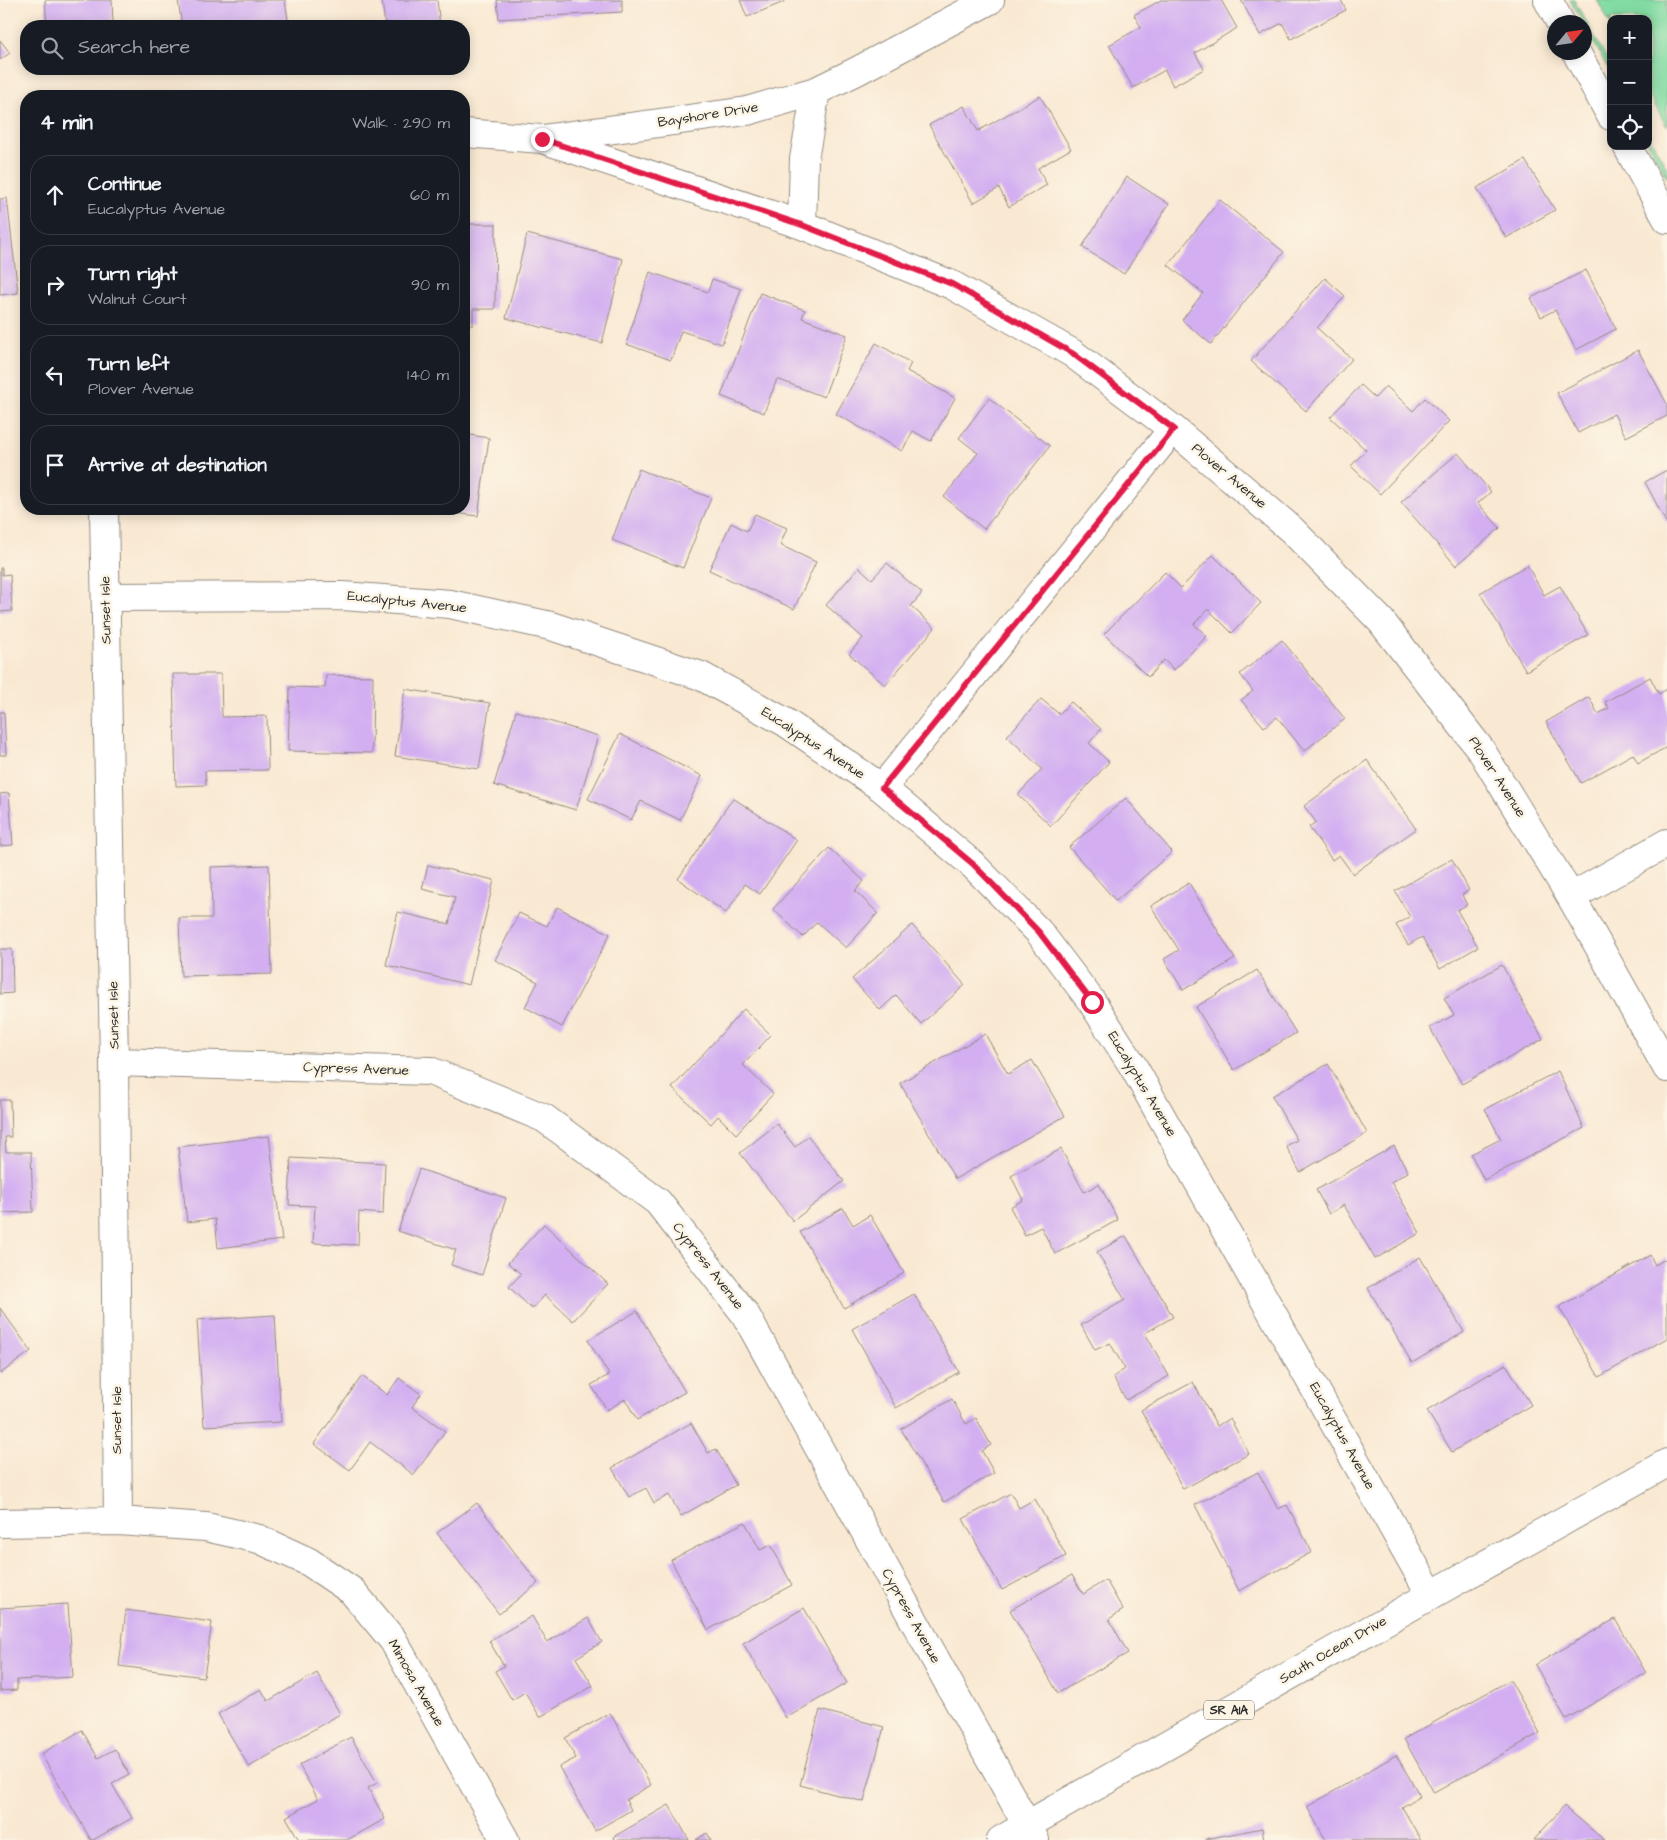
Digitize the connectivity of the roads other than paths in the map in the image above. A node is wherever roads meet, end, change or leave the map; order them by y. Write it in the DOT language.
graph roads {
  1 [pos="990,0"];
  2 [pos="1548,0"];
  3 [pos="1556,15"];
  4 [pos="1580,60"];
  5 [pos="816,91"];
  6 [pos="1607,109"];
  7 [pos="470,133"];
  8 [pos="542,139"];
  9 [pos="1629,150"];
  10 [pos="1667,219"];
  11 [pos="802,225"];
  12 [pos="1174,429"];
  13 [pos="104,515"];
  14 [pos="106,597"];
  15 [pos="882,788"];
  16 [pos="1667,843"];
  17 [pos="1571,897"];
  18 [pos="114,1062"];
  19 [pos="1667,1068"];
  20 [pos="1667,1463"];
  21 [pos="118,1521"];
  22 [pos="0,1523"];
  23 [pos="1431,1595"];
  24 [pos="1031,1833"];
  25 [pos="504,1840"];
  26 [pos="1001,1840"];
  1 -- 5 [label="street, Bayshore Drive"];
  2 -- 3 [label="street"];
  4 -- 6 [label="street"];
  5 -- 8 [label="street, Bayshore Drive"];
  5 -- 11 [label="street"];
  7 -- 8 [label="street, Bayshore Drive"];
  8 -- 11 [label="street, Plover Avenue"];
  9 -- 10 [label="street"];
  11 -- 12 [label="street, Plover Avenue"];
  12 -- 15 [label="street"];
  12 -- 17 [label="street, Plover Avenue"];
  13 -- 14 [label="street, Sunset Isle"];
  14 -- 15 [label="street, Eucalyptus Avenue"];
  14 -- 18 [label="street, Sunset Isle"];
  15 -- 23 [label="street, Eucalyptus Avenue"];
  16 -- 17 [label="street"];
  17 -- 19 [label="street, Plover Avenue"];
  18 -- 21 [label="street, Sunset Isle"];
  18 -- 24 [label="street, Cypress Avenue"];
  20 -- 23 [label="street, South Ocean Drive / SR A1A"];
  21 -- 22 [label="street, Mimosa Avenue"];
  21 -- 25 [label="street, Mimosa Avenue"];
  23 -- 24 [label="street, South Ocean Drive / SR A1A"];
  24 -- 26 [label="street, South Ocean Drive / SR A1A"];
}
